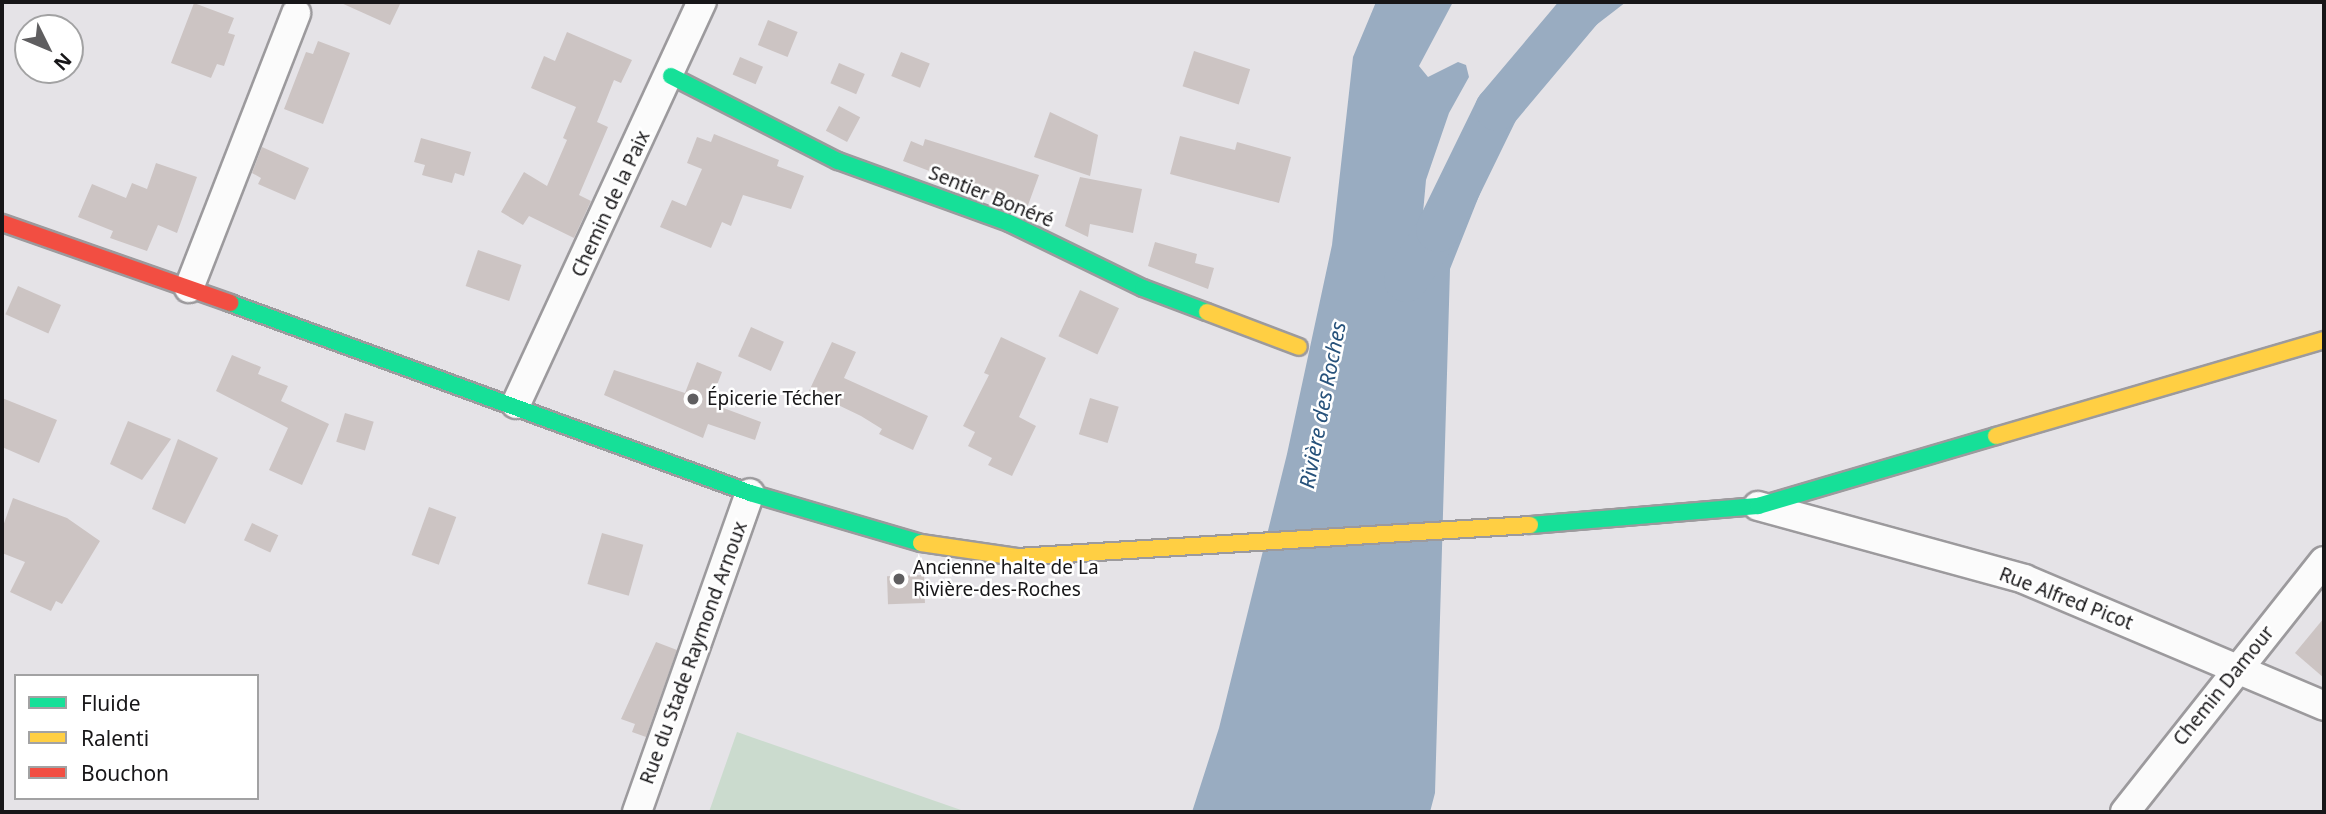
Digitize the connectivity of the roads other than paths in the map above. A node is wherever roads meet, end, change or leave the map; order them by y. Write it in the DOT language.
graph roads {
  1 [pos="702,2"];
  2 [pos="296,13"];
  3 [pos="671,76"];
  4 [pos="2,223"];
  5 [pos="189,288"];
  6 [pos="2324,340"];
  7 [pos="1299,347"];
  8 [pos="516,404"];
  9 [pos="750,493"];
  10 [pos="1758,506"];
  11 [pos="2324,561"];
  12 [pos="2240,669"];
  13 [pos="2324,706"];
  14 [pos="637,812"];
  15 [pos="2125,812"];
  1 -- 3 [label="street, Chemin de la Paix"];
  2 -- 5 [label="street"];
  3 -- 7 [label="main road, Sentier Bonéré"];
  3 -- 8 [label="street, Chemin de la Paix"];
  4 -- 5 [label="main road"];
  5 -- 8 [label="main road"];
  6 -- 10 [label="main road"];
  8 -- 9 [label="main road"];
  9 -- 10 [label="main road"];
  9 -- 14 [label="street, Rue du Stade Raymond Arnoux"];
  10 -- 12 [label="street, Rue Alfred Picot"];
  11 -- 12 [label="street, Chemin Damour"];
  12 -- 13 [label="street, Rue Alfred Picot"];
  12 -- 15 [label="street, Chemin Damour"];
}
